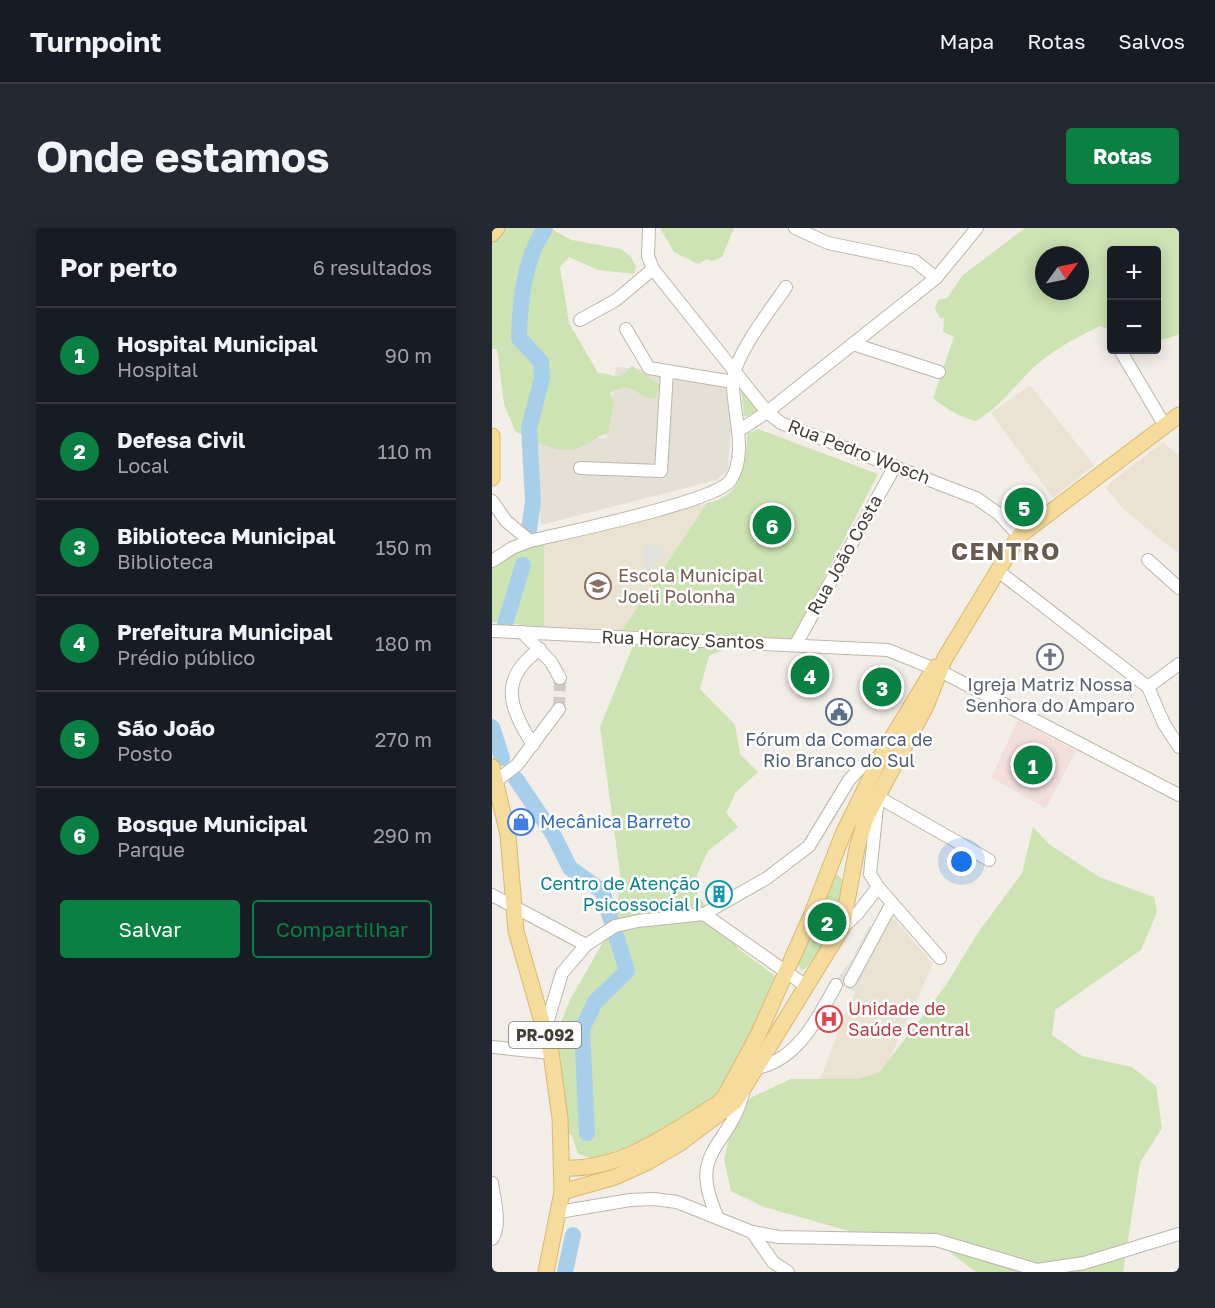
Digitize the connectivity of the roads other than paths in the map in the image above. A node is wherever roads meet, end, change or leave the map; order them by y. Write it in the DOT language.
graph roads {
  1 [pos="498,228"];
  2 [pos="649,228"];
  3 [pos="795,228"];
  4 [pos="977,228"];
  5 [pos="492,234"];
  6 [pos="653,270"];
  7 [pos="936,279"];
  8 [pos="786,287"];
  9 [pos="580,320"];
  10 [pos="626,329"];
  11 [pos="853,344"];
  12 [pos="1122,354"];
  13 [pos="667,372"];
  14 [pos="939,372"];
  15 [pos="734,377"];
  16 [pos="767,412"];
  17 [pos="1179,415"];
  18 [pos="1165,426"];
  19 [pos="740,430"];
  20 [pos="492,436"];
  21 [pos="895,466"];
  22 [pos="580,468"];
  23 [pos="492,478"];
  24 [pos="492,501"];
  25 [pos="1019,536"];
  26 [pos="530,541"];
  27 [pos="1149,560"];
  28 [pos="492,561"];
  29 [pos="997,570"];
  30 [pos="1179,588"];
  31 [pos="492,631"];
  32 [pos="522,632"];
  33 [pos="796,644"];
  34 [pos="540,649"];
  35 [pos="1179,664"];
  36 [pos="940,667"];
  37 [pos="560,678"];
  38 [pos="1148,687"];
  39 [pos="559,709"];
  40 [pos="533,745"];
  41 [pos="1179,747"];
  42 [pos="881,756"];
  43 [pos="494,774"];
  44 [pos="1179,795"];
  45 [pos="878,797"];
  46 [pos="833,860"];
  47 [pos="989,860"];
  48 [pos="854,864"];
  49 [pos="878,888"];
  50 [pos="493,899"];
  51 [pos="892,903"];
  52 [pos="514,905"];
  53 [pos="704,914"];
  54 [pos="842,928"];
  55 [pos="586,945"];
  56 [pos="940,958"];
  57 [pos="786,973"];
  58 [pos="850,981"];
  59 [pos="836,985"];
  60 [pos="806,986"];
  61 [pos="544,1032"];
  62 [pos="492,1047"];
  63 [pos="551,1053"];
  64 [pos="756,1068"];
  65 [pos="745,1087"];
  66 [pos="563,1168"];
  67 [pos="492,1183"];
  68 [pos="562,1192"];
  69 [pos="559,1212"];
  70 [pos="717,1216"];
  71 [pos="752,1232"];
  72 [pos="1179,1234"];
  73 [pos="492,1239"];
  74 [pos="546,1272"];
  75 [pos="788,1272"];
  1 -- 5 [label="main road"];
  2 -- 6 [label="street, Rua Pedro Wosch"];
  3 -- 7 [label="street"];
  4 -- 7 [label="street"];
  6 -- 9 [label="street"];
  6 -- 15 [label="street, Rua Pedro Wosch"];
  7 -- 11 [label="street"];
  8 -- 15 [label="street"];
  10 -- 13 [label="street"];
  11 -- 14 [label="street"];
  11 -- 16 [label="street"];
  12 -- 18 [label="street"];
  13 -- 15 [label="street"];
  13 -- 22 [label="street"];
  15 -- 16 [label="street, Rua Pedro Wosch"];
  15 -- 19 [label="street"];
  16 -- 19 [label="street"];
  16 -- 21 [label="street, Rua Pedro Wosch"];
  17 -- 18 [label="main road"];
  18 -- 25 [label="main road"];
  19 -- 26 [label="street"];
  20 -- 23 [label="main road"];
  21 -- 25 [label="street, Rua Pedro Wosch"];
  21 -- 33 [label="street, Rua João Costa"];
  24 -- 26 [label="street"];
  25 -- 29 [label="main road"];
  26 -- 28 [label="street"];
  27 -- 30 [label="street"];
  29 -- 36 [label="main road"];
  29 -- 38 [label="street"];
  31 -- 32 [label="street, Rua Horacy Santos"];
  32 -- 33 [label="street, Rua Horacy Santos"];
  32 -- 34 [label="street"];
  33 -- 36 [label="street, Rua Horacy Santos"];
  34 -- 37 [label="street"];
  34 -- 40 [label="street"];
  35 -- 38 [label="street"];
  36 -- 42 [label="main road"];
  36 -- 44 [label="street, Rua Horacy Santos"];
  36 -- 45 [label="main road"];
  38 -- 41 [label="street"];
  39 -- 40 [label="street"];
  40 -- 43 [label="street"];
  42 -- 46 [label="main road"];
  42 -- 53 [label="street"];
  43 -- 52 [label="main road, PR-092"];
  45 -- 47 [label="street"];
  45 -- 48 [label="main road"];
  45 -- 49 [label="street"];
  46 -- 48 [label="main road"];
  46 -- 57 [label="main road"];
  48 -- 54 [label="main road"];
  49 -- 51 [label="street"];
  49 -- 54 [label="street"];
  50 -- 52 [label="street"];
  51 -- 56 [label="street"];
  51 -- 58 [label="street"];
  52 -- 55 [label="street"];
  52 -- 61 [label="main road, PR-092"];
  53 -- 55 [label="street"];
  53 -- 57 [label="street"];
  54 -- 60 [label="main road"];
  55 -- 61 [label="street"];
  57 -- 60 [label="street"];
  57 -- 66 [label="main road"];
  59 -- 64 [label="street"];
  60 -- 64 [label="main road"];
  61 -- 63 [label="main road, PR-092"];
  62 -- 63 [label="street"];
  63 -- 66 [label="main road, PR-092"];
  64 -- 65 [label="main road"];
  65 -- 68 [label="main road"];
  65 -- 70 [label="street"];
  66 -- 68 [label="main road, PR-092"];
  67 -- 73 [label="street"];
  68 -- 69 [label="main road, PR-092"];
  69 -- 70 [label="street"];
  69 -- 74 [label="main road, PR-092"];
  70 -- 71 [label="street"];
  71 -- 72 [label="street"];
  71 -- 75 [label="street"];
}
